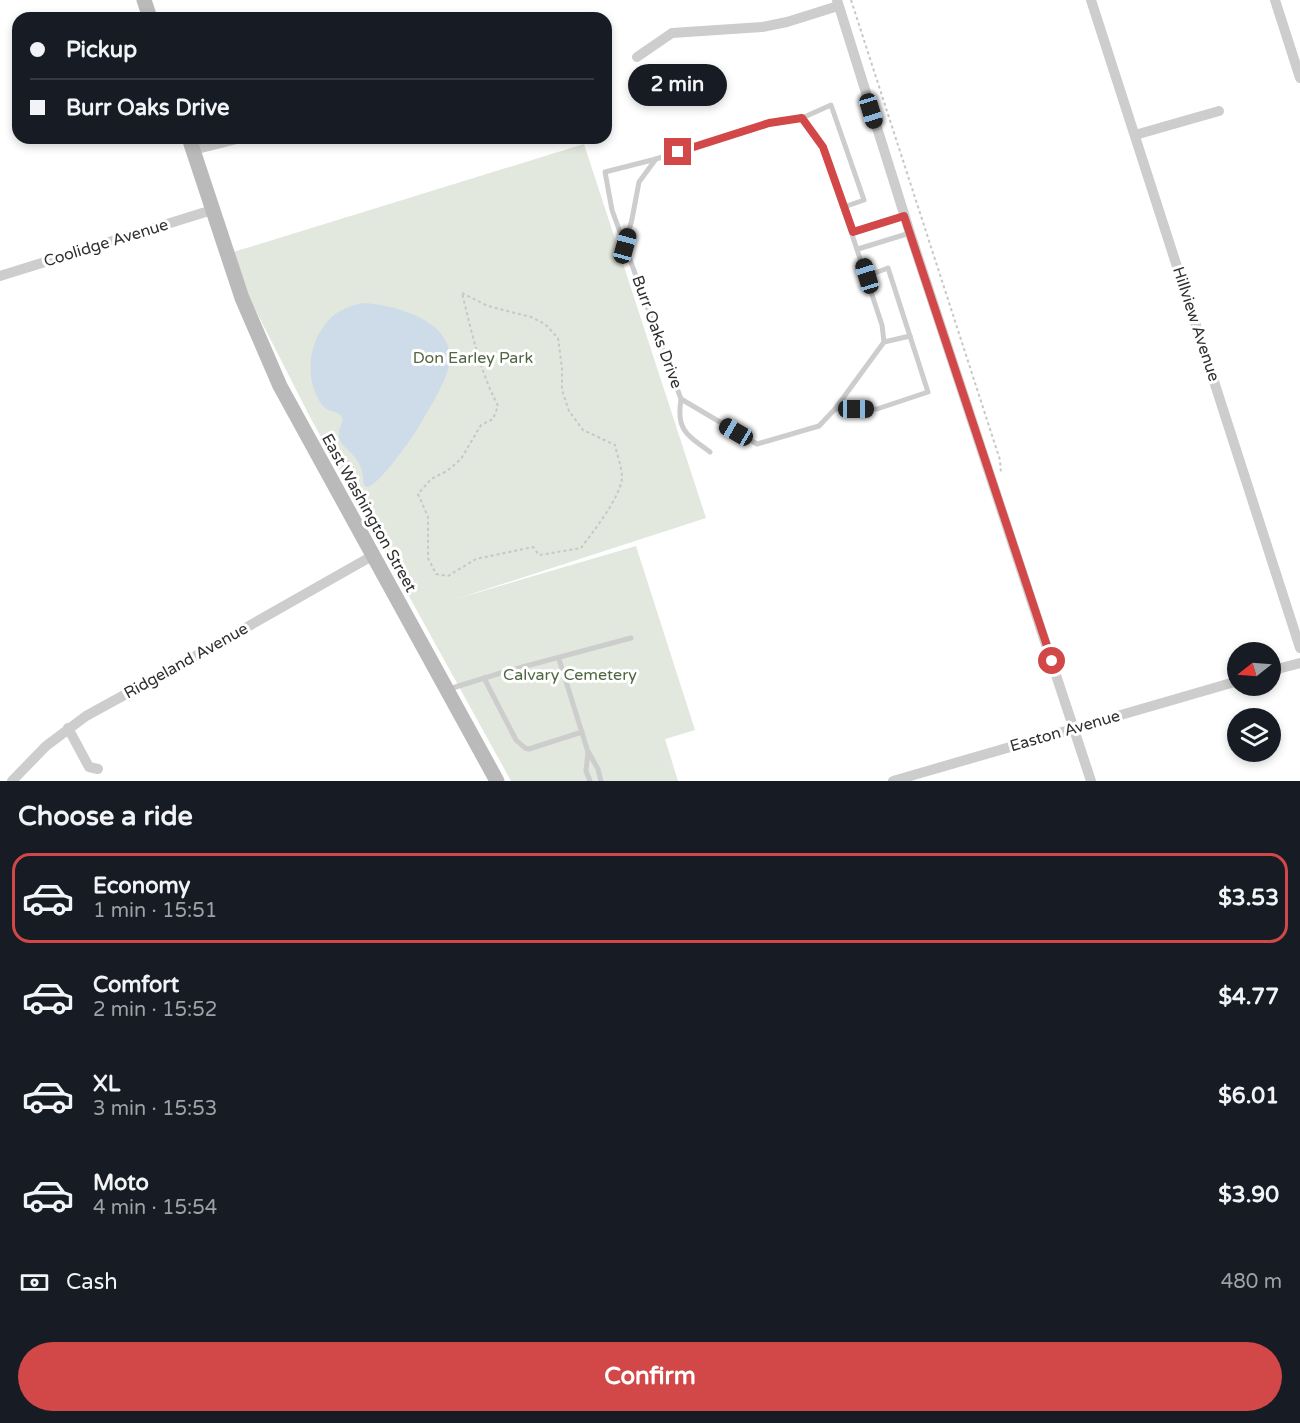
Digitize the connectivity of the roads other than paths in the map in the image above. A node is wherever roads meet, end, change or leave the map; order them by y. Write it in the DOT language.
graph roads {
  1 [pos="1091,0"];
  2 [pos="1275,0"];
  3 [pos="837,3"];
  4 [pos="637,57"];
  5 [pos="1300,78"];
  6 [pos="1219,111"];
  7 [pos="802,118"];
  8 [pos="1135,135"];
  9 [pos="191,144"];
  10 [pos="656,159"];
  11 [pos="844,207"];
  12 [pos="212,210"];
  13 [pos="904,216"];
  14 [pos="853,232"];
  15 [pos="910,233"];
  16 [pos="625,246"];
  17 [pos="858,249"];
  18 [pos="0,276"];
  19 [pos="867,276"];
  20 [pos="910,336"];
  21 [pos="884,342"];
  22 [pos="681,399"];
  23 [pos="836,409"];
  24 [pos="710,452"];
  25 [pos="372,556"];
  26 [pos="631,638"];
  27 [pos="1300,648"];
  28 [pos="559,659"];
  29 [pos="1300,663"];
  30 [pos="1281,668"];
  31 [pos="484,678"];
  32 [pos="1227,684"];
  33 [pos="447,690"];
  34 [pos="68,728"];
  35 [pos="1074,729"];
  36 [pos="582,732"];
  37 [pos="588,752"];
  38 [pos="98,769"];
  39 [pos="12,781"];
  40 [pos="497,781"];
  41 [pos="590,781"];
  42 [pos="601,781"];
  43 [pos="893,781"];
  44 [pos="1091,781"];
  1 -- 8 [label="street, Hillview Avenue"];
  2 -- 5 [label="street"];
  3 -- 4 [label="street"];
  3 -- 13 [label="street"];
  6 -- 8 [label="street"];
  7 -- 10 [label="lane"];
  7 -- 11 [label="lane"];
  7 -- 11 [label="lane"];
  8 -- 27 [label="street, Hillview Avenue"];
  9 -- 12 [label="main road, East Washington Street"];
  10 -- 16 [label="lane"];
  10 -- 16 [label="lane, Burr Oaks Drive"];
  11 -- 14 [label="lane"];
  12 -- 18 [label="street, Coolidge Avenue"];
  12 -- 25 [label="main road, East Washington Street"];
  13 -- 14 [label="lane"];
  13 -- 15 [label="street"];
  14 -- 17 [label="lane"];
  15 -- 17 [label="lane"];
  15 -- 35 [label="street"];
  16 -- 22 [label="lane, Burr Oaks Drive"];
  17 -- 19 [label="lane"];
  19 -- 20 [label="lane"];
  19 -- 21 [label="lane"];
  20 -- 21 [label="lane"];
  20 -- 23 [label="lane"];
  21 -- 23 [label="lane, Burr Oaks Drive"];
  22 -- 23 [label="lane, Burr Oaks Drive"];
  22 -- 24 [label="lane"];
  25 -- 33 [label="main road, East Washington Street"];
  25 -- 34 [label="street, Ridgeland Avenue"];
  26 -- 28 [label="lane"];
  28 -- 31 [label="lane"];
  28 -- 36 [label="lane"];
  29 -- 30 [label="street"];
  31 -- 33 [label="lane"];
  31 -- 36 [label="lane"];
  32 -- 35 [label="street, Easton Avenue"];
  33 -- 40 [label="main road, East Washington Street"];
  34 -- 38 [label="street"];
  34 -- 39 [label="street, Ridgeland Avenue"];
  35 -- 43 [label="street, Easton Avenue"];
  35 -- 44 [label="street"];
  36 -- 37 [label="lane"];
  37 -- 41 [label="lane"];
  37 -- 42 [label="lane"];
}
